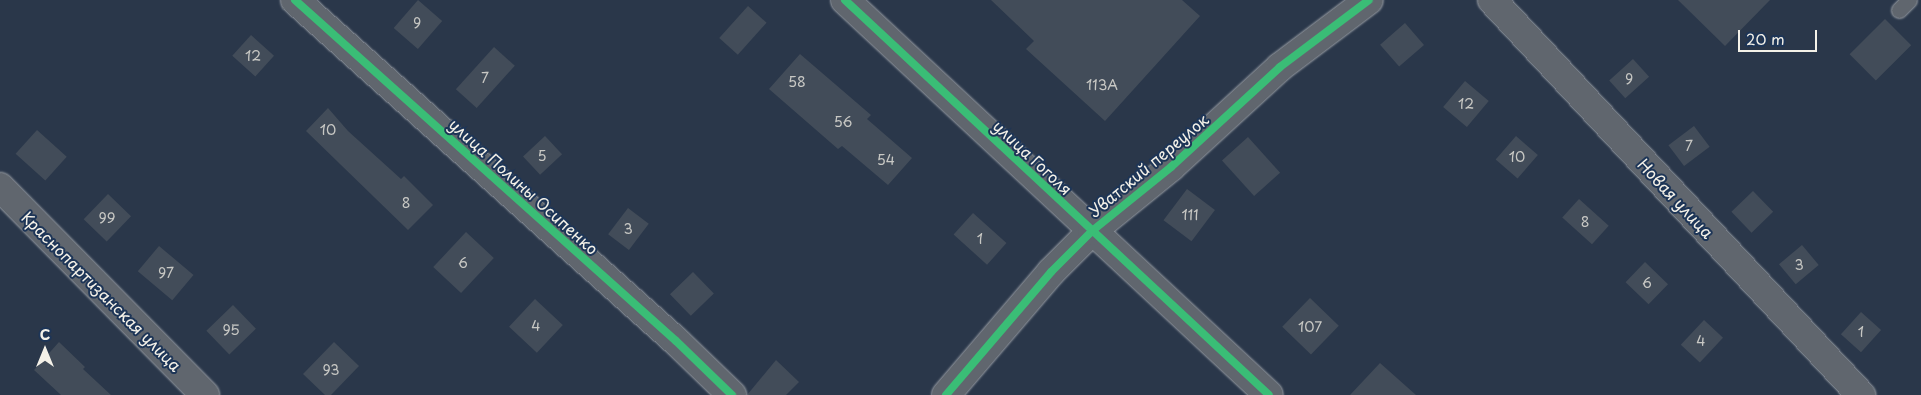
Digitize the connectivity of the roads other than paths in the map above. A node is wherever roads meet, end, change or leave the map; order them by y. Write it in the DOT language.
graph roads {
  1 [pos="295,0"];
  2 [pos="845,0"];
  3 [pos="1369,0"];
  4 [pos="1492,0"];
  5 [pos="0,187"];
  6 [pos="1092,231"];
  7 [pos="205,395"];
  8 [pos="732,395"];
  9 [pos="946,395"];
  10 [pos="1269,395"];
  11 [pos="1861,395"];
  1 -- 8 [label="street, улица Полины Осипенко"];
  2 -- 6 [label="street, улица Гоголя"];
  3 -- 6 [label="street, Уватский переулок"];
  4 -- 11 [label="street, Новая улица"];
  5 -- 7 [label="street, Краснопартизанская улица"];
  6 -- 9 [label="street, Уватский переулок"];
  6 -- 10 [label="street, улица Гоголя"];
}
